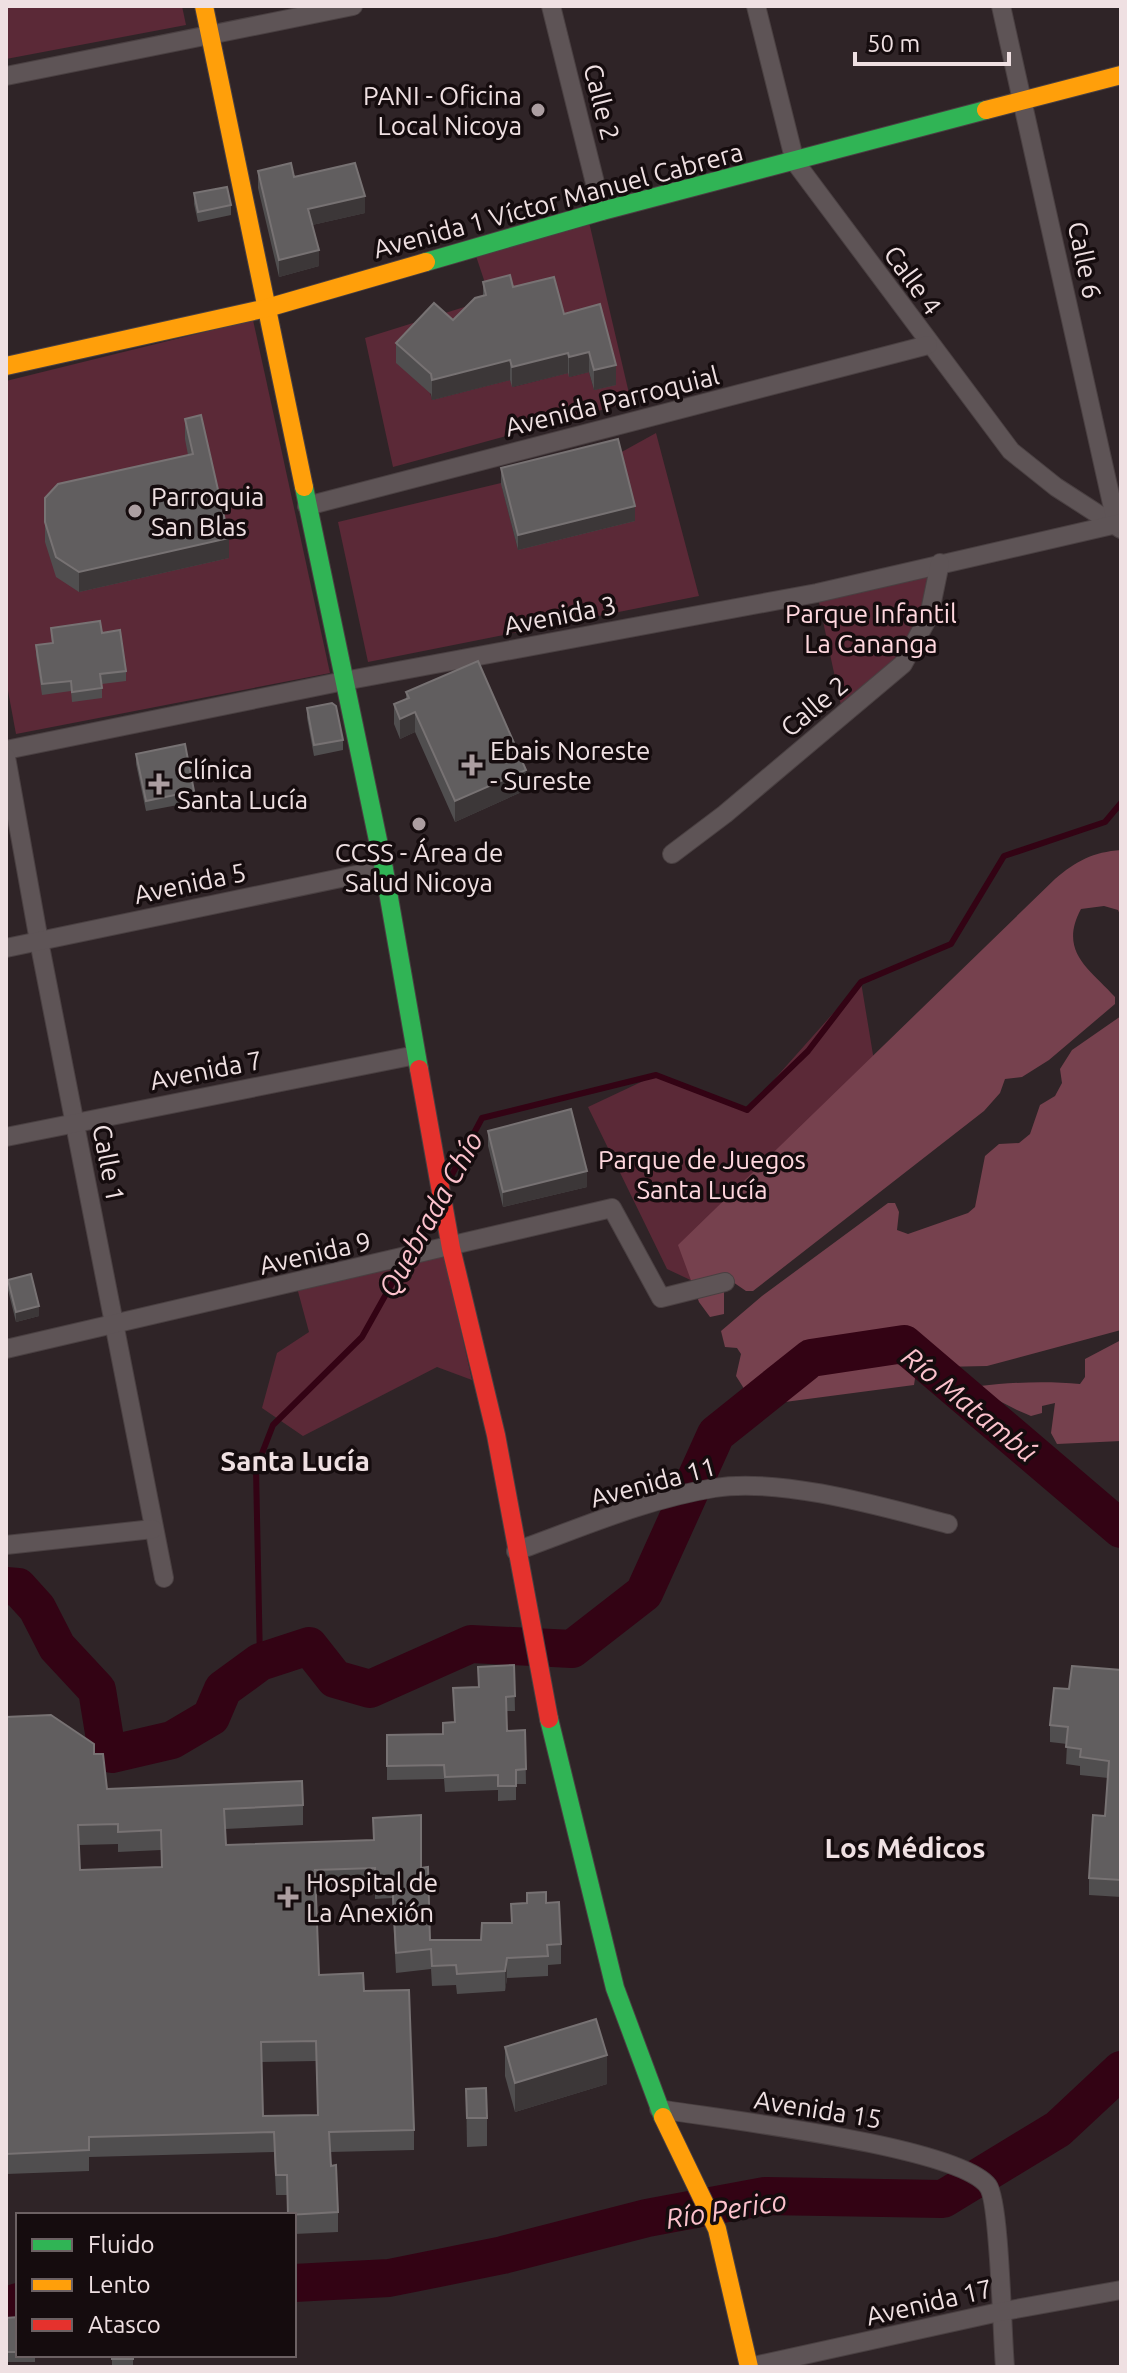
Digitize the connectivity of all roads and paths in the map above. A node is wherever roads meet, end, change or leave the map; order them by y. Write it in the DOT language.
graph roads {
  1 [pos="204,6"];
  2 [pos="353,6"];
  3 [pos="551,6"];
  4 [pos="756,6"];
  5 [pos="1001,6"];
  6 [pos="209,36"];
  7 [pos="1121,75"];
  8 [pos="6,76"];
  9 [pos="1023,99"];
  10 [pos="795,162"];
  11 [pos="602,211"];
  12 [pos="267,308"];
  13 [pos="928,345"];
  14 [pos="6,366"];
  15 [pos="307,506"];
  16 [pos="1120,526"];
  17 [pos="940,563"];
  18 [pos="344,681"];
  19 [pos="6,750"];
  20 [pos="6,757"];
  21 [pos="672,854"];
  22 [pos="384,869"];
  23 [pos="39,941"];
  24 [pos="6,948"];
  25 [pos="416,1055"];
  26 [pos="74,1122"];
  27 [pos="6,1137"];
  28 [pos="451,1248"];
  29 [pos="725,1282"];
  30 [pos="114,1325"];
  31 [pos="6,1349"];
  32 [pos="948,1524"];
  33 [pos="153,1529"];
  34 [pos="6,1545"];
  35 [pos="516,1551"];
  36 [pos="164,1578"];
  37 [pos="659,2109"];
  38 [pos="1121,2290"];
  39 [pos="999,2312"];
  40 [pos="749,2367"];
  41 [pos="1005,2367"];
  1 -- 6 [label="street"];
  2 -- 6 [label="street"];
  3 -- 11 [label="street, Calle 2"];
  4 -- 10 [label="street, Calle 4"];
  5 -- 9 [label="street, Calle 6"];
  6 -- 8 [label="street"];
  6 -- 12 [label="street"];
  7 -- 9 [label="street, Avenida 1 Víctor Manuel Cabrera"];
  9 -- 10 [label="street, Avenida 1 Víctor Manuel Cabrera"];
  9 -- 16 [label="street, Calle 6"];
  10 -- 11 [label="street, Avenida 1 Víctor Manuel Cabrera"];
  10 -- 13 [label="street, Calle 4"];
  11 -- 12 [label="street, Avenida 1 Víctor Manuel Cabrera"];
  12 -- 14 [label="street, Avenida 1 Víctor Manuel Cabrera"];
  12 -- 15 [label="street"];
  13 -- 15 [label="street, Avenida Parroquial"];
  13 -- 16 [label="street, Calle 4"];
  15 -- 18 [label="street"];
  16 -- 17 [label="street, Avenida 3"];
  17 -- 18 [label="street, Avenida 3"];
  17 -- 21 [label="street, Calle 2"];
  18 -- 19 [label="street, Avenida 3"];
  18 -- 22 [label="street"];
  20 -- 23 [label="street, Calle 1"];
  22 -- 23 [label="street, Avenida 5"];
  22 -- 25 [label="street"];
  23 -- 24 [label="street, Avenida 5"];
  23 -- 26 [label="street, Calle 1"];
  25 -- 26 [label="street, Avenida 7"];
  25 -- 28 [label="street"];
  26 -- 27 [label="street, Avenida 7"];
  26 -- 30 [label="street, Calle 1"];
  28 -- 29 [label="street, Avenida 9"];
  28 -- 30 [label="street, Avenida 9"];
  28 -- 35 [label="street"];
  30 -- 31 [label="street, Avenida 9"];
  30 -- 33 [label="street, Calle 1"];
  32 -- 35 [label="street, Avenida 11"];
  33 -- 34 [label="street"];
  33 -- 36 [label="street, Calle 1"];
  35 -- 37 [label="street"];
  37 -- 39 [label="street, Avenida 15"];
  37 -- 40 [label="street"];
  38 -- 39 [label="street, Avenida 17"];
  39 -- 40 [label="street, Avenida 17"];
  39 -- 41 [label="street"];
}
